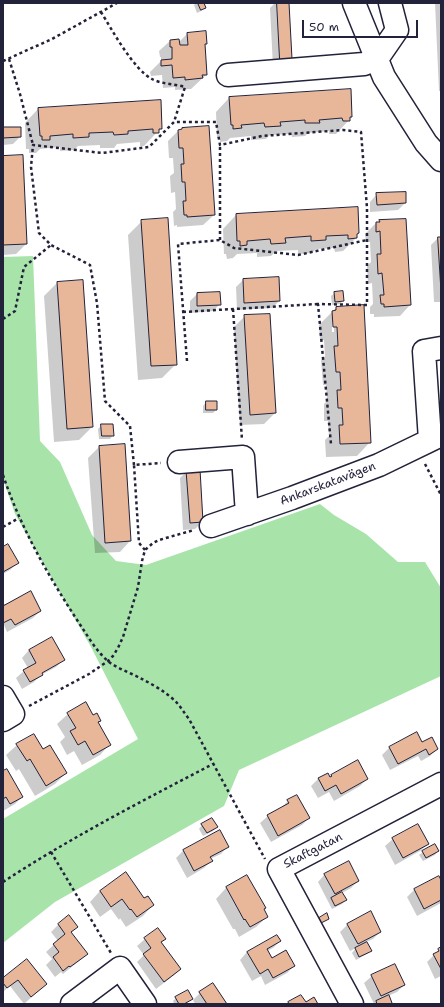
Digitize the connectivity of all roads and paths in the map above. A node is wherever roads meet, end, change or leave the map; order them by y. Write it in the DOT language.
graph roads {
  1 [pos="117,3"];
  2 [pos="354,3"];
  3 [pos="390,3"];
  4 [pos="101,12"];
  5 [pos="9,59"];
  6 [pos="377,59"];
  7 [pos="3,61"];
  8 [pos="228,75"];
  9 [pos="174,122"];
  10 [pos="220,145"];
  11 [pos="33,146"];
  12 [pos="441,160"];
  13 [pos="220,240"];
  14 [pos="367,240"];
  15 [pos="51,245"];
  16 [pos="318,304"];
  17 [pos="233,309"];
  18 [pos="183,312"];
  19 [pos="3,318"];
  20 [pos="441,348"];
  21 [pos="187,361"];
  22 [pos="429,440"];
  23 [pos="331,444"];
  24 [pos="243,457"];
  25 [pos="179,462"];
  26 [pos="134,465"];
  27 [pos="3,475"];
  28 [pos="441,495"];
  29 [pos="247,514"];
  30 [pos="19,518"];
  31 [pos="211,526"];
  32 [pos="3,527"];
  33 [pos="145,550"];
  34 [pos="108,661"];
  35 [pos="6,711"];
  36 [pos="213,764"];
  37 [pos="441,784"];
  38 [pos="51,852"];
  39 [pos="279,868"];
  40 [pos="3,882"];
  41 [pos="120,968"];
  42 [pos="72,1004"];
  43 [pos="145,1004"];
  44 [pos="352,1004"];
  1 -- 4 [label="path"];
  2 -- 6 [label="street"];
  3 -- 6 [label="street"];
  4 -- 5 [label="path"];
  4 -- 9 [label="path"];
  5 -- 7 [label="path"];
  5 -- 11 [label="path"];
  6 -- 8 [label="street"];
  6 -- 12 [label="street"];
  9 -- 10 [label="path"];
  9 -- 11 [label="path"];
  10 -- 13 [label="path"];
  10 -- 14 [label="path"];
  11 -- 15 [label="path"];
  13 -- 14 [label="path"];
  13 -- 18 [label="path"];
  14 -- 16 [label="path"];
  15 -- 19 [label="path"];
  15 -- 26 [label="path"];
  16 -- 17 [label="path"];
  16 -- 23 [label="path"];
  17 -- 18 [label="path"];
  17 -- 24 [label="path"];
  18 -- 21 [label="path"];
  20 -- 22 [label="street"];
  22 -- 28 [label="path"];
  22 -- 29 [label="street, Ankarskatavägen"];
  24 -- 25 [label="street"];
  24 -- 29 [label="street"];
  25 -- 26 [label="path"];
  26 -- 33 [label="path"];
  27 -- 30 [label="path"];
  29 -- 31 [label="street, Ankarskatavägen"];
  30 -- 32 [label="path"];
  30 -- 34 [label="path"];
  31 -- 33 [label="path"];
  33 -- 34 [label="path"];
  34 -- 35 [label="path"];
  34 -- 36 [label="path"];
  36 -- 38 [label="path"];
  36 -- 39 [label="path"];
  37 -- 39 [label="street, Skaftgatan"];
  38 -- 40 [label="path"];
  38 -- 41 [label="path"];
  39 -- 44 [label="street, Skaftgatan"];
  41 -- 42 [label="street"];
  41 -- 43 [label="street"];
}
